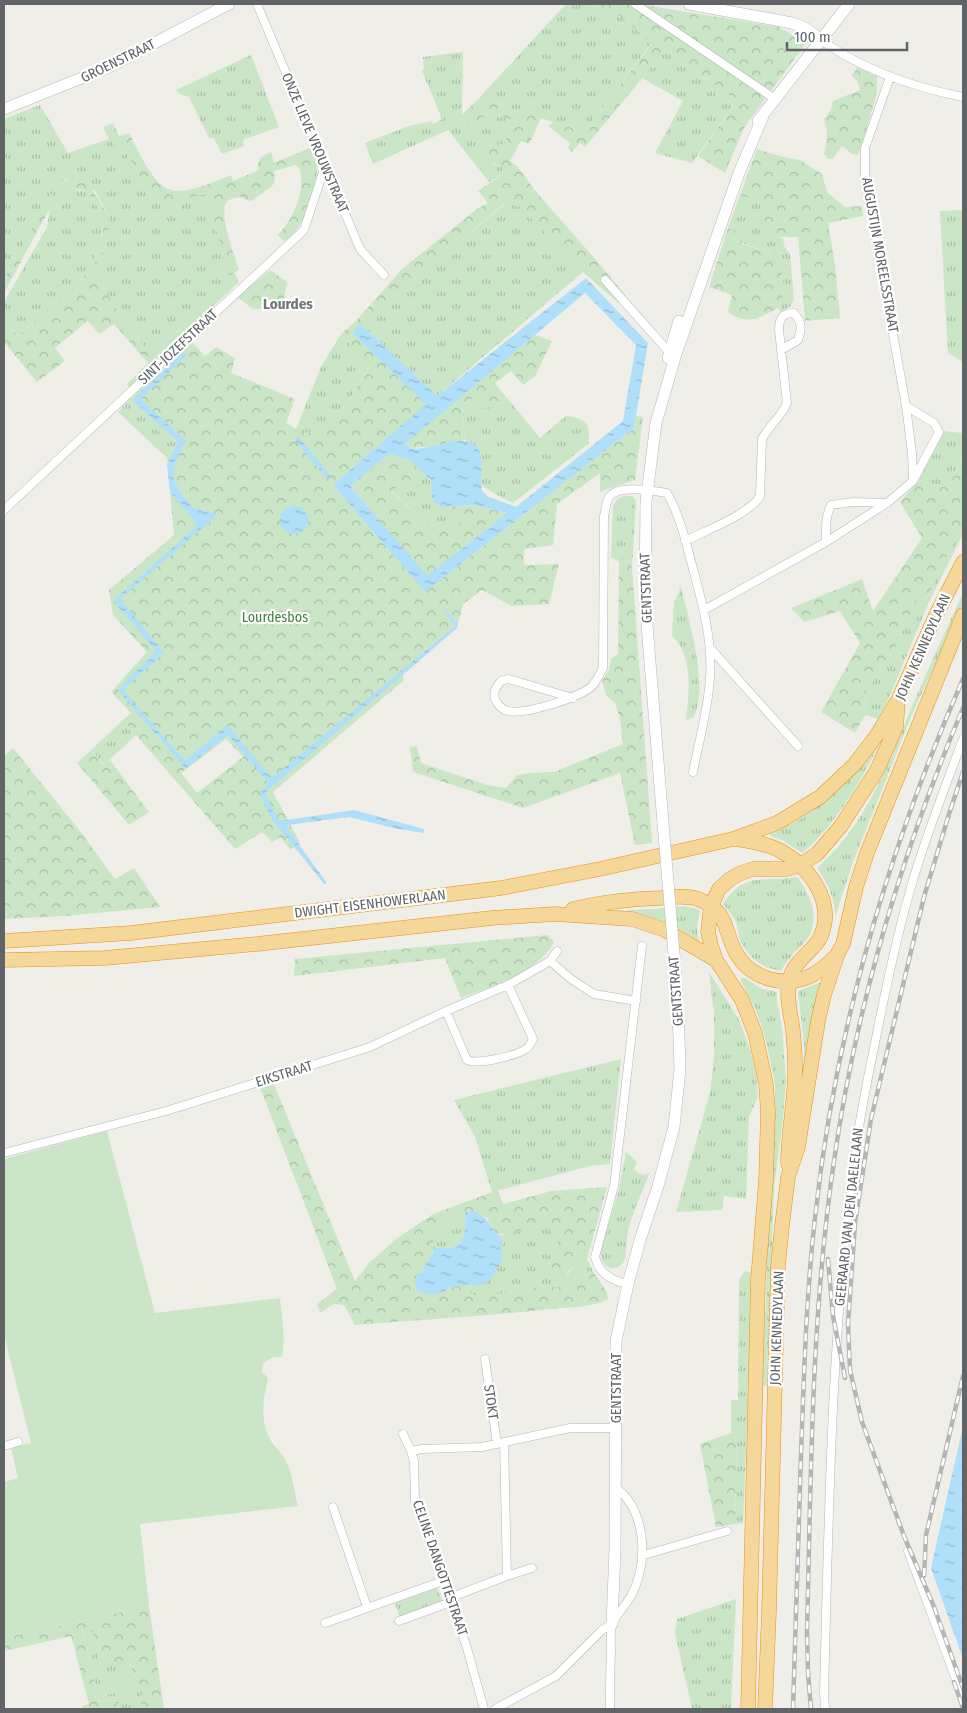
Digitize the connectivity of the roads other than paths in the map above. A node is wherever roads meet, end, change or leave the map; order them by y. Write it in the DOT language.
graph roads {
  1 [pos="229,4"];
  2 [pos="257,4"];
  3 [pos="635,4"];
  4 [pos="689,4"];
  5 [pos="849,4"];
  6 [pos="820,39"];
  7 [pos="890,77"];
  8 [pos="963,97"];
  9 [pos="775,99"];
  10 [pos="4,109"];
  11 [pos="325,166"];
  12 [pos="384,275"];
  13 [pos="605,280"];
  14 [pos="781,350"];
  15 [pos="673,353"];
  16 [pos="906,406"];
  17 [pos="913,481"];
  18 [pos="648,490"];
  19 [pos="887,504"];
  20 [pos="4,510"];
  21 [pos="685,541"];
  22 [pos="826,542"];
  23 [pos="963,562"];
  24 [pos="704,610"];
  25 [pos="963,615"];
  26 [pos="710,648"];
  27 [pos="573,698"];
  28 [pos="898,700"];
  29 [pos="963,740"];
  30 [pos="798,746"];
  31 [pos="693,772"];
  32 [pos="733,839"];
  33 [pos="800,865"];
  34 [pos="710,906"];
  35 [pos="556,914"];
  36 [pos="4,941"];
  37 [pos="642,946"];
  38 [pos="557,951"];
  39 [pos="838,953"];
  40 [pos="4,960"];
  41 [pos="716,960"];
  42 [pos="550,961"];
  43 [pos="789,981"];
  44 [pos="508,985"];
  45 [pos="636,1001"];
  46 [pos="446,1011"];
  47 [pos="4,1154"];
  48 [pos="788,1177"];
  49 [pos="628,1284"];
  50 [pos="485,1359"];
  51 [pos="616,1428"];
  52 [pos="404,1434"];
  53 [pos="18,1442"];
  54 [pos="500,1443"];
  55 [pos="4,1446"];
  56 [pos="411,1451"];
  57 [pos="614,1486"];
  58 [pos="333,1507"];
  59 [pos="727,1531"];
  60 [pos="908,1551"];
  61 [pos="644,1555"];
  62 [pos="532,1568"];
  63 [pos="507,1576"];
  64 [pos="442,1581"];
  65 [pos="450,1600"];
  66 [pos="367,1607"];
  67 [pos="399,1621"];
  68 [pos="325,1623"];
  69 [pos="612,1624"];
  70 [pos="963,1698"];
  71 [pos="484,1709"];
  72 [pos="496,1709"];
  73 [pos="610,1709"];
  74 [pos="748,1709"];
  75 [pos="764,1709"];
  76 [pos="825,1709"];
  1 -- 10 [label="street, GROENSTRAAT"];
  2 -- 11 [label="street, ONZE LIEVE VROUWSTRAAT"];
  3 -- 9 [label="street"];
  4 -- 6 [label="street"];
  5 -- 6 [label="street, GENTSTRAAT"];
  6 -- 7 [label="street"];
  6 -- 9 [label="street, GENTSTRAAT"];
  7 -- 8 [label="street"];
  7 -- 16 [label="street, AUGUSTIJN MOREELSSTRAAT"];
  9 -- 15 [label="street, GENTSTRAAT"];
  11 -- 12 [label="street, ONZE LIEVE VROUWSTRAAT"];
  11 -- 20 [label="street, SINT-JOZEFSTRAAT"];
  13 -- 15 [label="street"];
  14 -- 14 [label="street"];
  14 -- 21 [label="street"];
  15 -- 18 [label="street, GENTSTRAAT"];
  16 -- 17 [label="street, AUGUSTIJN MOREELSSTRAAT"];
  16 -- 17 [label="street"];
  17 -- 19 [label="street"];
  18 -- 21 [label="street"];
  18 -- 27 [label="street"];
  18 -- 49 [label="street, GENTSTRAAT, bridge"];
  19 -- 22 [label="street"];
  19 -- 22 [label="street"];
  21 -- 24 [label="street"];
  22 -- 24 [label="street"];
  23 -- 28 [label="highway, JOHN KENNEDYLAAN"];
  24 -- 26 [label="street"];
  25 -- 39 [label="highway, JOHN KENNEDYLAAN"];
  26 -- 30 [label="street"];
  26 -- 31 [label="street"];
  27 -- 27 [label="street"];
  28 -- 32 [label="highway, DWIGHT EISENHOWERLAAN"];
  28 -- 33 [label="highway, JOHN KENNEDYLAAN"];
  29 -- 76 [label="street, GEERAARD VAN DEN DAELELAAN"];
  32 -- 33 [label="highway, DWIGHT EISENHOWERLAAN"];
  32 -- 36 [label="highway, DWIGHT EISENHOWERLAAN"];
  33 -- 34 [label="highway, JOHN KENNEDYLAAN"];
  33 -- 43 [label="highway, DWIGHT EISENHOWERLAAN"];
  34 -- 35 [label="highway, JOHN KENNEDYLAAN"];
  34 -- 41 [label="highway, JOHN KENNEDYLAAN"];
  34 -- 43 [label="highway, JOHN KENNEDYLAAN"];
  35 -- 40 [label="highway, DWIGHT EISENHOWERLAAN"];
  35 -- 41 [label="highway, JOHN KENNEDYLAAN"];
  37 -- 45 [label="street"];
  38 -- 42 [label="street, EIKSTRAAT"];
  39 -- 43 [label="highway, JOHN KENNEDYLAAN"];
  39 -- 48 [label="highway, JOHN KENNEDYLAAN"];
  41 -- 74 [label="highway, JOHN KENNEDYLAAN"];
  42 -- 44 [label="street, EIKSTRAAT"];
  42 -- 45 [label="street"];
  43 -- 48 [label="highway, DWIGHT EISENHOWERLAAN"];
  44 -- 46 [label="street, EIKSTRAAT"];
  44 -- 46 [label="street"];
  45 -- 49 [label="street"];
  46 -- 47 [label="street, EIKSTRAAT"];
  48 -- 75 [label="highway, JOHN KENNEDYLAAN"];
  49 -- 51 [label="street, GENTSTRAAT"];
  50 -- 54 [label="street, STOKT"];
  51 -- 54 [label="street"];
  51 -- 57 [label="street, GENTSTRAAT"];
  52 -- 56 [label="street, CELINE DANGOTTESTRAAT"];
  53 -- 55 [label="street"];
  54 -- 56 [label="street"];
  54 -- 63 [label="street, STOKT"];
  56 -- 64 [label="street, CELINE DANGOTTESTRAAT"];
  57 -- 61 [label="street"];
  57 -- 69 [label="street, GENTSTRAAT"];
  58 -- 66 [label="street"];
  59 -- 61 [label="street"];
  60 -- 70 [label="street"];
  61 -- 69 [label="street"];
  62 -- 63 [label="street"];
  63 -- 65 [label="street"];
  64 -- 65 [label="street, CELINE DANGOTTESTRAAT"];
  64 -- 66 [label="street"];
  65 -- 67 [label="street"];
  65 -- 71 [label="street, CELINE DANGOTTESTRAAT"];
  66 -- 68 [label="street"];
  69 -- 72 [label="street"];
  69 -- 73 [label="street, GENTSTRAAT"];
}
